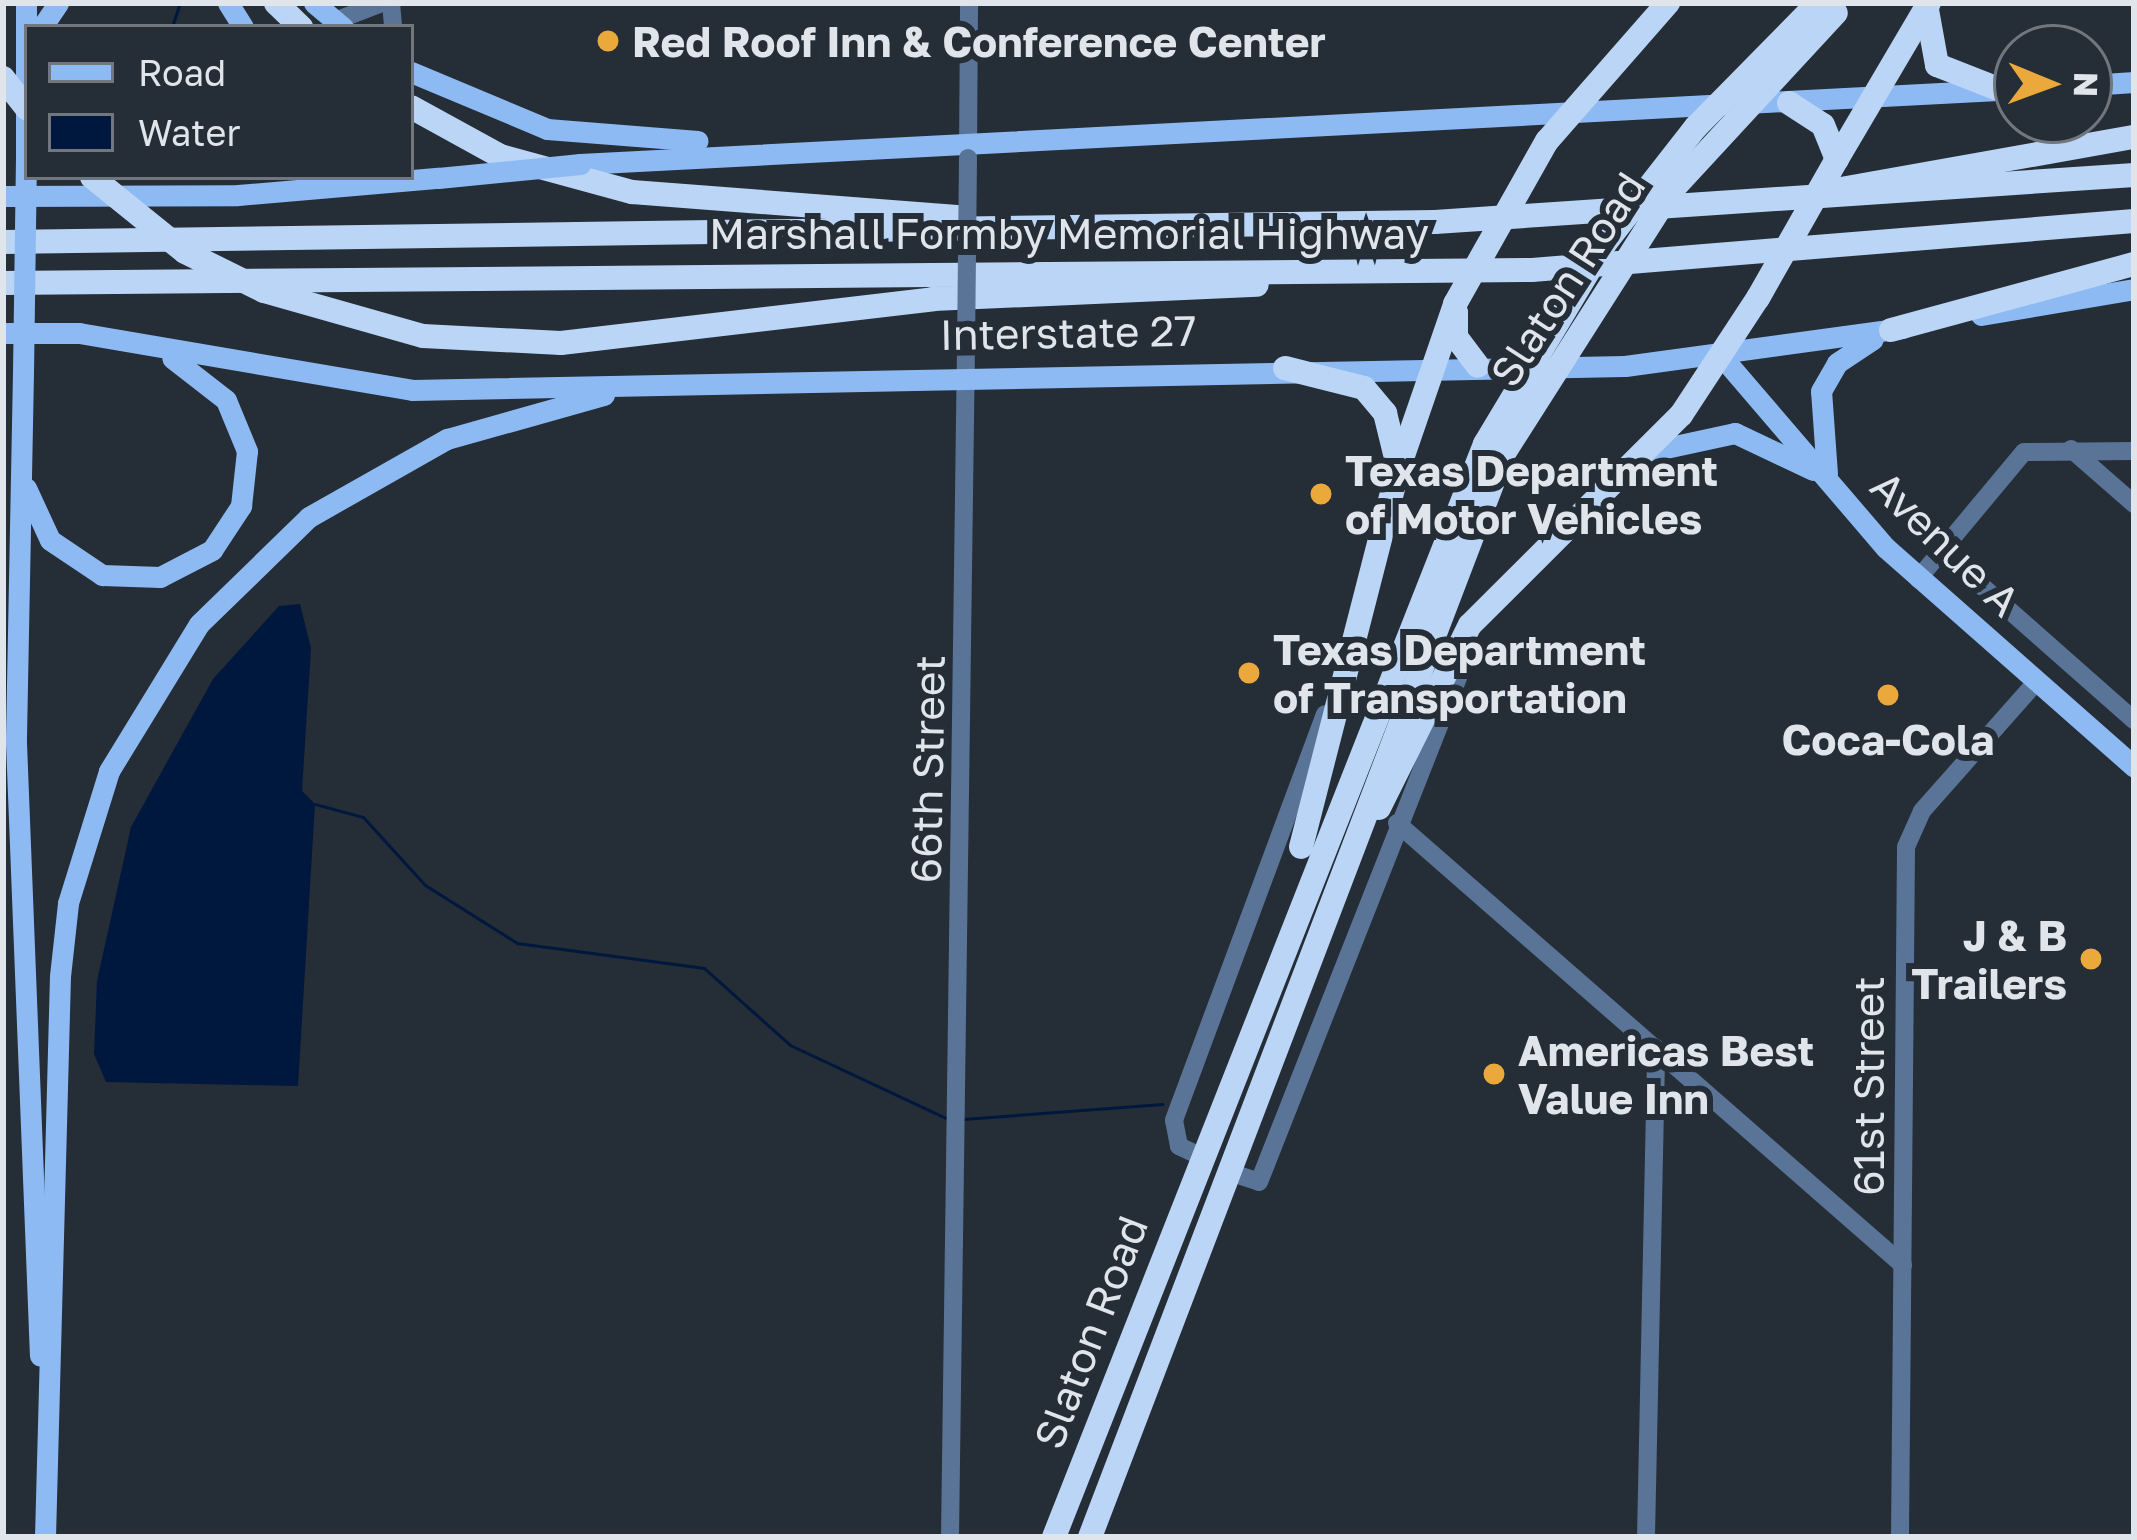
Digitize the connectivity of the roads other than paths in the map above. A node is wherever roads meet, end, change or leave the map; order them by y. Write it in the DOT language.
graph roads {
  1 [pos="276,3"];
  2 [pos="314,3"];
  3 [pos="382,3"];
  4 [pos="970,3"];
  5 [pos="1668,3"];
  6 [pos="1929,3"];
  7 [pos="1834,6"];
  8 [pos="298,24"];
  9 [pos="339,24"];
  10 [pos="414,73"];
  11 [pos="3,78"];
  12 [pos="1993,84"];
  13 [pos="1993,91"];
  14 [pos="1874,97"];
  15 [pos="1789,103"];
  16 [pos="24,105"];
  17 [pos="414,109"];
  18 [pos="1566,116"];
  19 [pos="2134,136"];
  20 [pos="776,147"];
  21 [pos="968,151"];
  22 [pos="1838,159"];
  23 [pos="2134,175"];
  24 [pos="414,179"];
  25 [pos="26,180"];
  26 [pos="159,180"];
  27 [pos="351,180"];
  28 [pos="91,186"];
  29 [pos="3,196"];
  30 [pos="1801,203"];
  31 [pos="2134,221"];
  32 [pos="997,227"];
  33 [pos="3,242"];
  34 [pos="2134,264"];
  35 [pos="1532,270"];
  36 [pos="3,283"];
  37 [pos="2134,289"];
  38 [pos="1455,304"];
  39 [pos="1891,330"];
  40 [pos="3,333"];
  41 [pos="79,333"];
  42 [pos="1724,358"];
  43 [pos="966,361"];
  44 [pos="1430,366"];
  45 [pos="1478,366"];
  46 [pos="1285,368"];
  47 [pos="843,375"];
  48 [pos="20,446"];
  49 [pos="1494,449"];
  50 [pos="2072,449"];
  51 [pos="2134,451"];
  52 [pos="1644,454"];
  53 [pos="1398,470"];
  54 [pos="1828,480"];
  55 [pos="2134,504"];
  56 [pos="1942,551"];
  57 [pos="1375,555"];
  58 [pos="1918,579"];
  59 [pos="1494,599"];
  60 [pos="2036,682"];
  61 [pos="2134,720"];
  62 [pos="2134,766"];
  63 [pos="1397,823"];
  64 [pos="1328,912"];
  65 [pos="1245,1034"];
  66 [pos="1657,1048"];
  67 [pos="1198,1155"];
  68 [pos="1232,1173"];
  69 [pos="1903,1264"];
  70 [pos="46,1537"];
  71 [pos="950,1537"];
  72 [pos="1054,1537"];
  73 [pos="1090,1537"];
  74 [pos="1646,1537"];
  75 [pos="1900,1537"];
  1 -- 8 [label="highway"];
  2 -- 9 [label="main road"];
  3 -- 9 [label="street"];
  4 -- 21 [label="street, 66th Street"];
  5 -- 18 [label="highway"];
  6 -- 12 [label="highway"];
  6 -- 14 [label="highway"];
  7 -- 49 [label="highway, Slaton Road, bridge"];
  10 -- 20 [label="main road"];
  11 -- 16 [label="highway, bridge"];
  13 -- 14 [label="main road"];
  14 -- 15 [label="main road"];
  14 -- 22 [label="highway"];
  15 -- 18 [label="main road"];
  15 -- 22 [label="highway"];
  17 -- 32 [label="highway"];
  18 -- 21 [label="main road"];
  18 -- 38 [label="highway, bridge"];
  19 -- 30 [label="highway"];
  20 -- 21 [label="main road"];
  20 -- 24 [label="main road, bridge"];
  21 -- 43 [label="street, 66th Street, bridge"];
  22 -- 42 [label="highway, bridge"];
  23 -- 30 [label="highway, Marshall Formby Memorial Highway"];
  25 -- 48 [label="main road, bridge"];
  26 -- 28 [label="main road"];
  27 -- 28 [label="main road, bridge"];
  28 -- 29 [label="main road"];
  28 -- 35 [label="highway, bridge"];
  30 -- 32 [label="highway, Marshall Formby Memorial Highway"];
  31 -- 35 [label="highway, Marshall Formby Memorial Highway"];
  32 -- 33 [label="highway, Marshall Formby Memorial Highway"];
  34 -- 39 [label="highway"];
  35 -- 36 [label="highway, Marshall Formby Memorial Highway"];
  37 -- 39 [label="main road, Interstate 27"];
  38 -- 44 [label="highway"];
  38 -- 45 [label="highway"];
  39 -- 42 [label="main road, Interstate 27"];
  39 -- 54 [label="main road"];
  40 -- 41 [label="main road, Interstate 27"];
  41 -- 47 [label="main road, Interstate 27"];
  41 -- 48 [label="main road"];
  42 -- 45 [label="main road, Interstate 27"];
  42 -- 52 [label="highway"];
  42 -- 54 [label="main road, Avenue A"];
  43 -- 46 [label="main road, Interstate 27"];
  43 -- 47 [label="main road, Interstate 27"];
  43 -- 71 [label="street, 66th Street"];
  44 -- 45 [label="main road, Interstate 27"];
  44 -- 46 [label="main road, Interstate 27"];
  44 -- 53 [label="highway"];
  46 -- 53 [label="highway"];
  47 -- 70 [label="main road"];
  48 -- 70 [label="main road"];
  49 -- 64 [label="highway, Slaton Road"];
  49 -- 65 [label="highway, Slaton Road"];
  50 -- 51 [label="street"];
  50 -- 55 [label="street"];
  50 -- 56 [label="street"];
  52 -- 54 [label="main road"];
  52 -- 59 [label="highway"];
  53 -- 57 [label="highway"];
  54 -- 58 [label="main road, Avenue A"];
  56 -- 58 [label="street"];
  56 -- 61 [label="street, Avenue A"];
  57 -- 65 [label="highway"];
  57 -- 67 [label="street"];
  58 -- 60 [label="main road, Avenue A"];
  59 -- 63 [label="street"];
  59 -- 64 [label="highway"];
  60 -- 62 [label="main road, Avenue A"];
  60 -- 69 [label="street, 61st Street"];
  63 -- 66 [label="street"];
  63 -- 68 [label="street"];
  64 -- 68 [label="highway, Slaton Road"];
  65 -- 67 [label="highway, Slaton Road"];
  66 -- 69 [label="street"];
  66 -- 74 [label="street"];
  67 -- 68 [label="highway"];
  67 -- 72 [label="highway, Slaton Road"];
  68 -- 73 [label="highway, Slaton Road"];
  69 -- 75 [label="street, 61st Street"];
}
